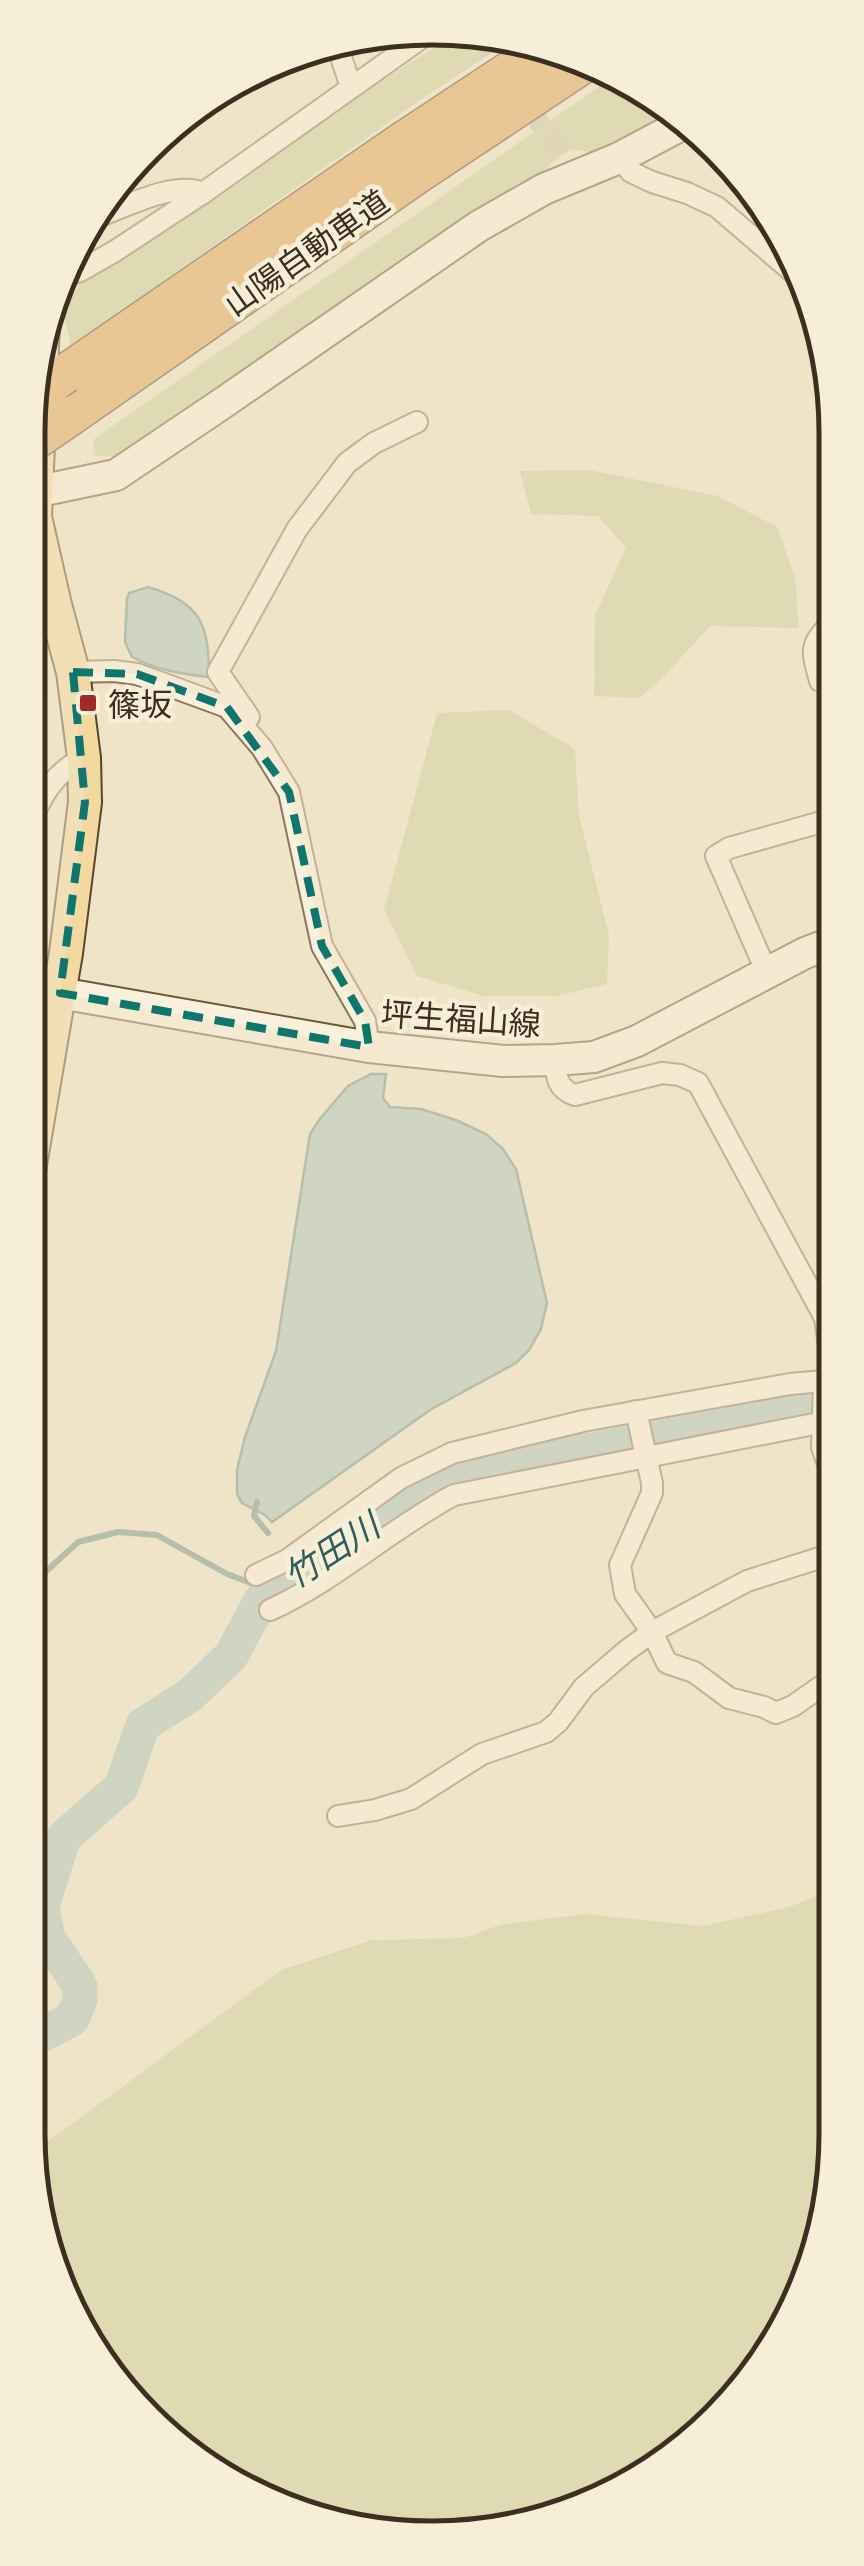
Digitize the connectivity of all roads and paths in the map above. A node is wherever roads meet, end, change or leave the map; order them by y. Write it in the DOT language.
graph roads {
  1 [pos="410,46"];
  2 [pos="341,56"];
  3 [pos="530,58"];
  4 [pos="572,71"];
  5 [pos="351,87"];
  6 [pos="673,129"];
  7 [pos="618,158"];
  8 [pos="203,193"];
  9 [pos="117,207"];
  10 [pos="105,225"];
  11 [pos="114,251"];
  12 [pos="778,259"];
  13 [pos="81,269"];
  14 [pos="48,387"];
  15 [pos="418,422"];
  16 [pos="45,433"];
  17 [pos="45,505"];
  18 [pos="45,566"];
  19 [pos="819,637"];
  20 [pos="73,672"];
  21 [pos="819,678"];
  22 [pos="262,748"];
  23 [pos="84,758"];
  24 [pos="45,793"];
  25 [pos="819,823"];
  26 [pos="819,948"];
  27 [pos="767,973"];
  28 [pos="60,993"];
  29 [pos="369,1046"];
  30 [pos="555,1060"];
  31 [pos="45,1080"];
  32 [pos="819,1297"];
  33 [pos="819,1383"];
  34 [pos="638,1415"];
  35 [pos="819,1422"];
  36 [pos="645,1454"];
  37 [pos="819,1558"];
  38 [pos="256,1575"];
  39 [pos="270,1610"];
  40 [pos="652,1632"];
  41 [pos="819,1688"];
  42 [pos="338,1816"];
  1 -- 5 [label="street"];
  2 -- 5 [label="street"];
  3 -- 14 [label="highway, 山陽自動車道, bridge"];
  4 -- 16 [label="highway, 山陽自動車道, bridge"];
  5 -- 8 [label="street"];
  6 -- 7 [label="main road"];
  7 -- 12 [label="street"];
  7 -- 17 [label="main road"];
  8 -- 9 [label="street"];
  8 -- 11 [label="street"];
  10 -- 11 [label="street"];
  11 -- 13 [label="street"];
  15 -- 22 [label="street"];
  18 -- 20 [label="main road"];
  19 -- 21 [label="street"];
  20 -- 22 [label="street"];
  20 -- 23 [label="main road"];
  22 -- 29 [label="street"];
  23 -- 24 [label="street"];
  23 -- 28 [label="main road"];
  25 -- 27 [label="street"];
  26 -- 27 [label="main road, 坪生福山線"];
  27 -- 30 [label="main road, 坪生福山線"];
  28 -- 29 [label="main road, 坪生福山線"];
  28 -- 31 [label="main road"];
  29 -- 30 [label="main road, 坪生福山線"];
  30 -- 32 [label="street"];
  33 -- 34 [label="street"];
  34 -- 36 [label="street"];
  34 -- 38 [label="street"];
  35 -- 36 [label="street"];
  36 -- 39 [label="street"];
  36 -- 40 [label="street"];
  37 -- 40 [label="street"];
  40 -- 41 [label="street"];
  40 -- 42 [label="street"];
}
